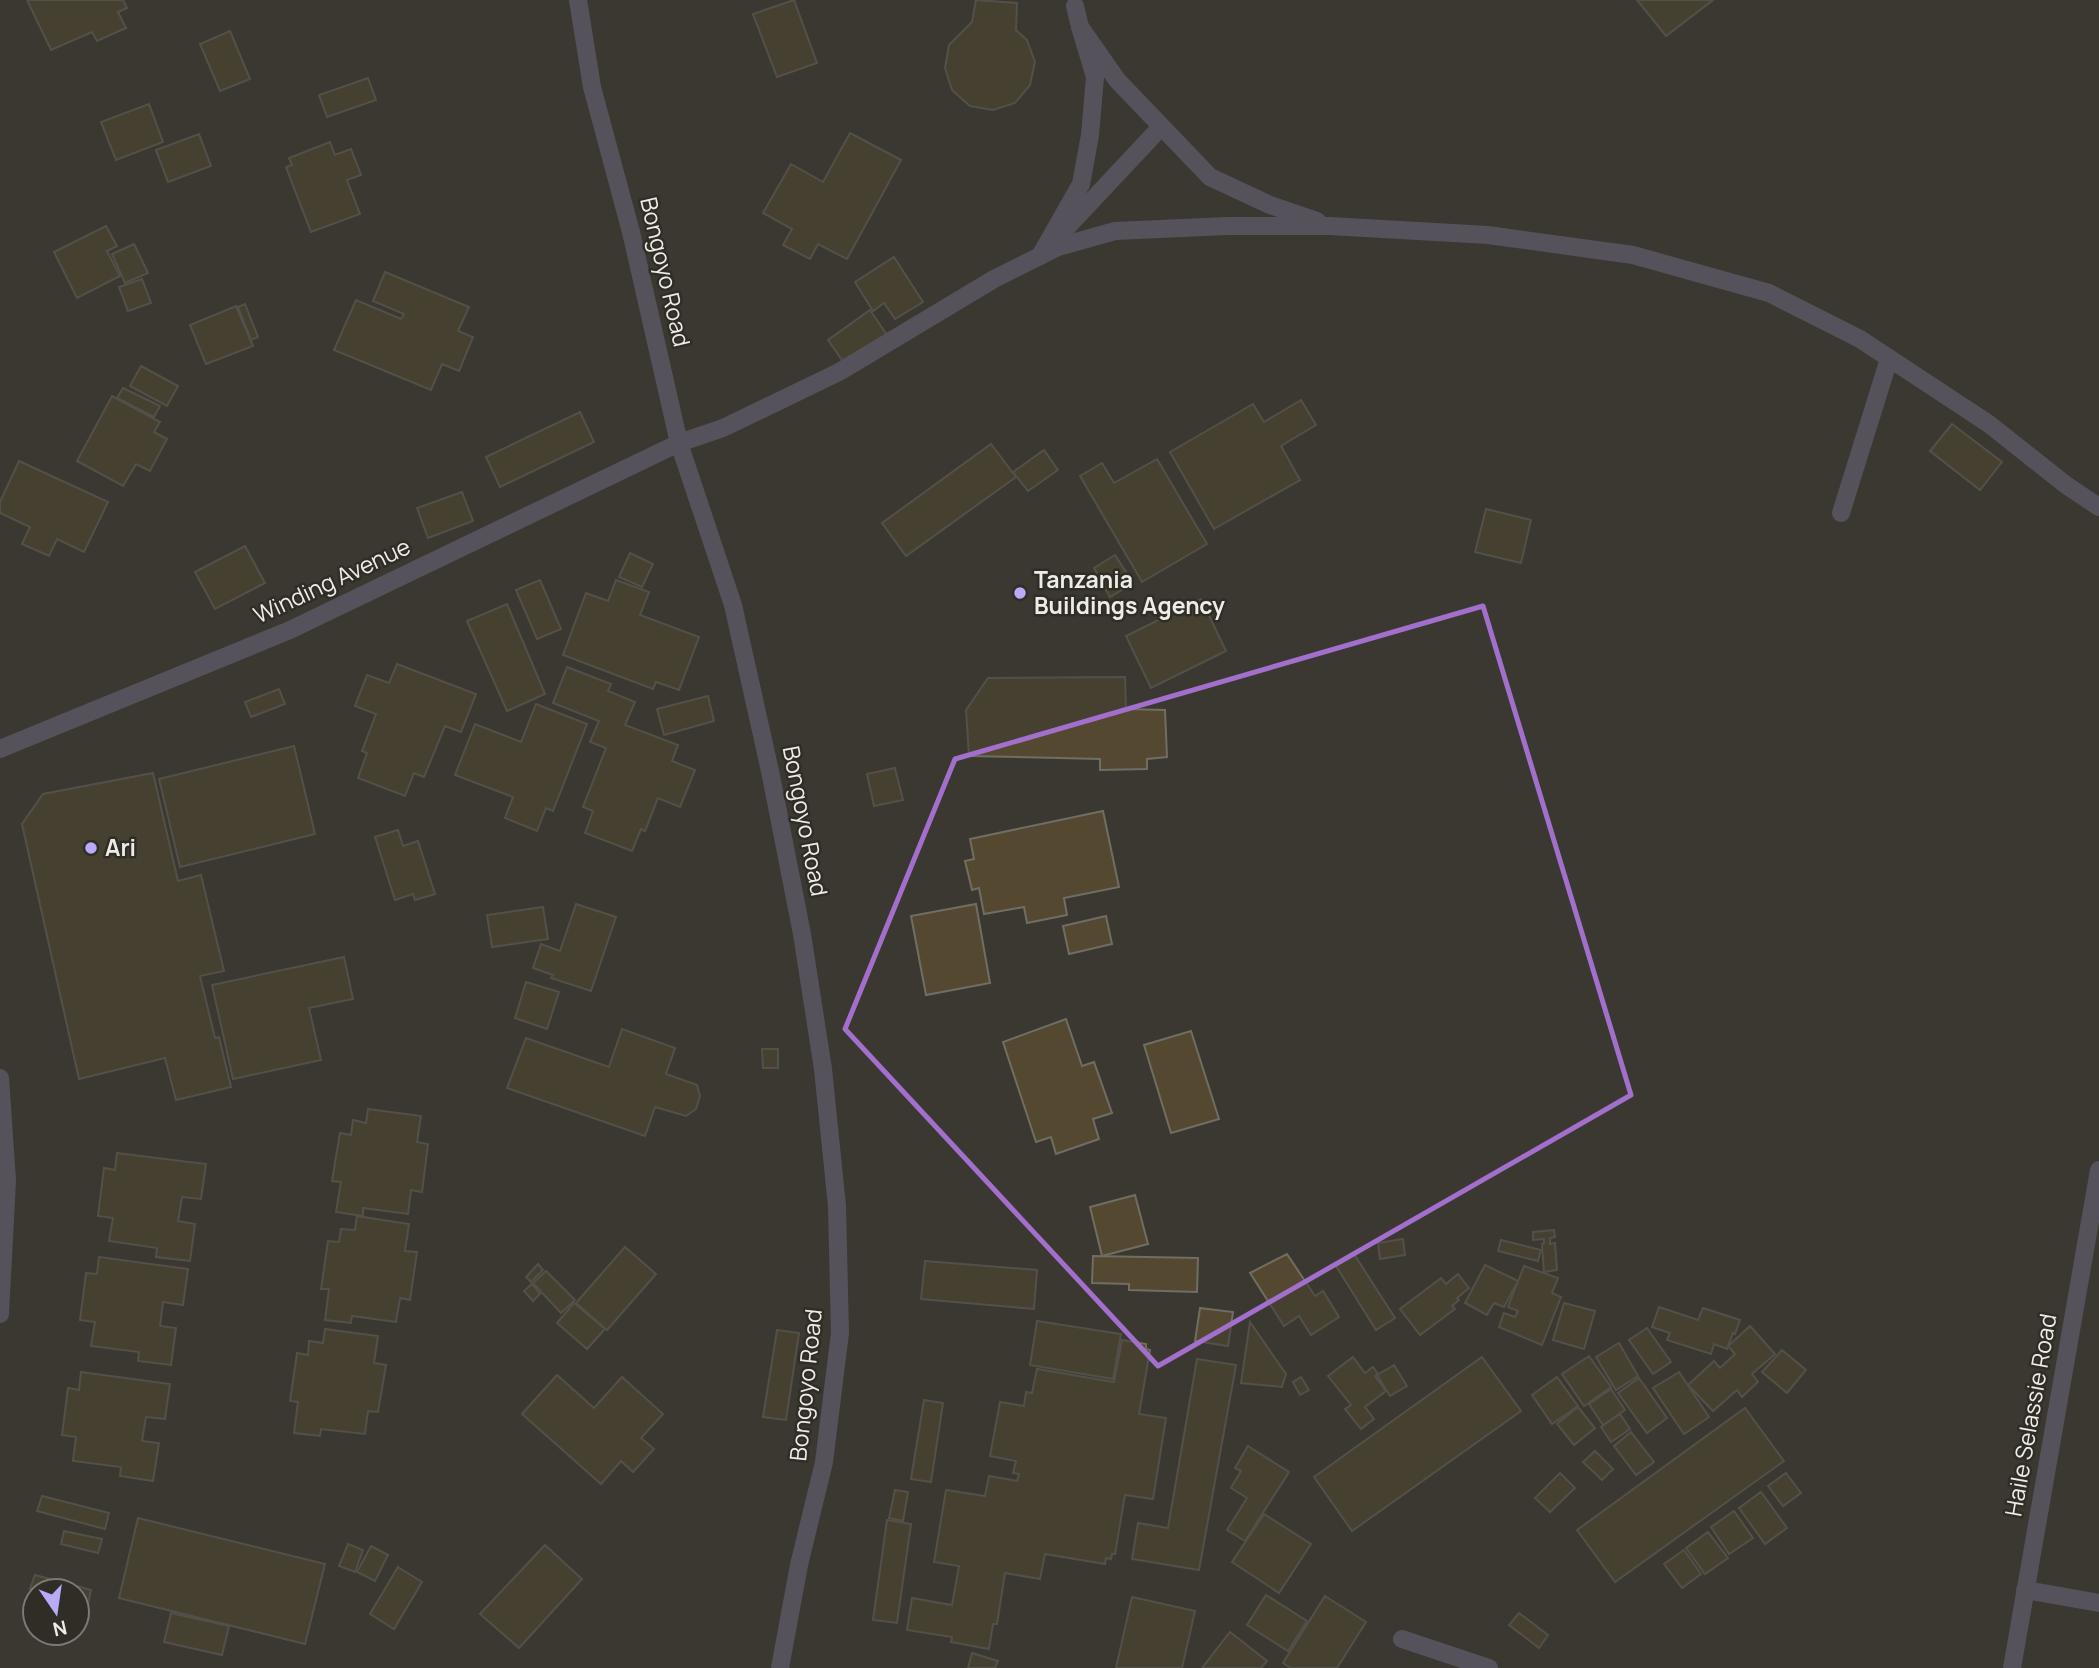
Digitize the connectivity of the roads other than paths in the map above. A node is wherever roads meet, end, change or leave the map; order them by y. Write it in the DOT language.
graph roads {
  1 [pos="578,0"];
  2 [pos="1075,6"];
  3 [pos="1080,27"];
  4 [pos="1160,128"];
  5 [pos="1330,226"];
  6 [pos="1040,256"];
  7 [pos="1889,359"];
  8 [pos="679,443"];
  9 [pos="2099,507"];
  10 [pos="1841,513"];
  11 [pos="0,749"];
  12 [pos="0,1079"];
  13 [pos="2099,1170"];
  14 [pos="0,1314"];
  15 [pos="2025,1590"];
  16 [pos="2099,1603"];
  17 [pos="1402,1639"];
  18 [pos="780,1668"];
  19 [pos="1489,1668"];
  20 [pos="2012,1668"];
  1 -- 8 [label="street, Bongoyo Road"];
  2 -- 3 [label="street"];
  3 -- 4 [label="street"];
  3 -- 6 [label="street"];
  4 -- 5 [label="street"];
  4 -- 6 [label="street"];
  5 -- 6 [label="street, Winding Avenue"];
  5 -- 7 [label="street"];
  6 -- 8 [label="street, Winding Avenue"];
  7 -- 9 [label="street"];
  7 -- 10 [label="street"];
  8 -- 11 [label="street, Winding Avenue"];
  8 -- 18 [label="street, Bongoyo Road"];
  12 -- 14 [label="street"];
  13 -- 15 [label="street, Haile Selassie Road"];
  15 -- 16 [label="street"];
  15 -- 20 [label="street, Haile Selassie Road"];
  17 -- 19 [label="street"];
}
